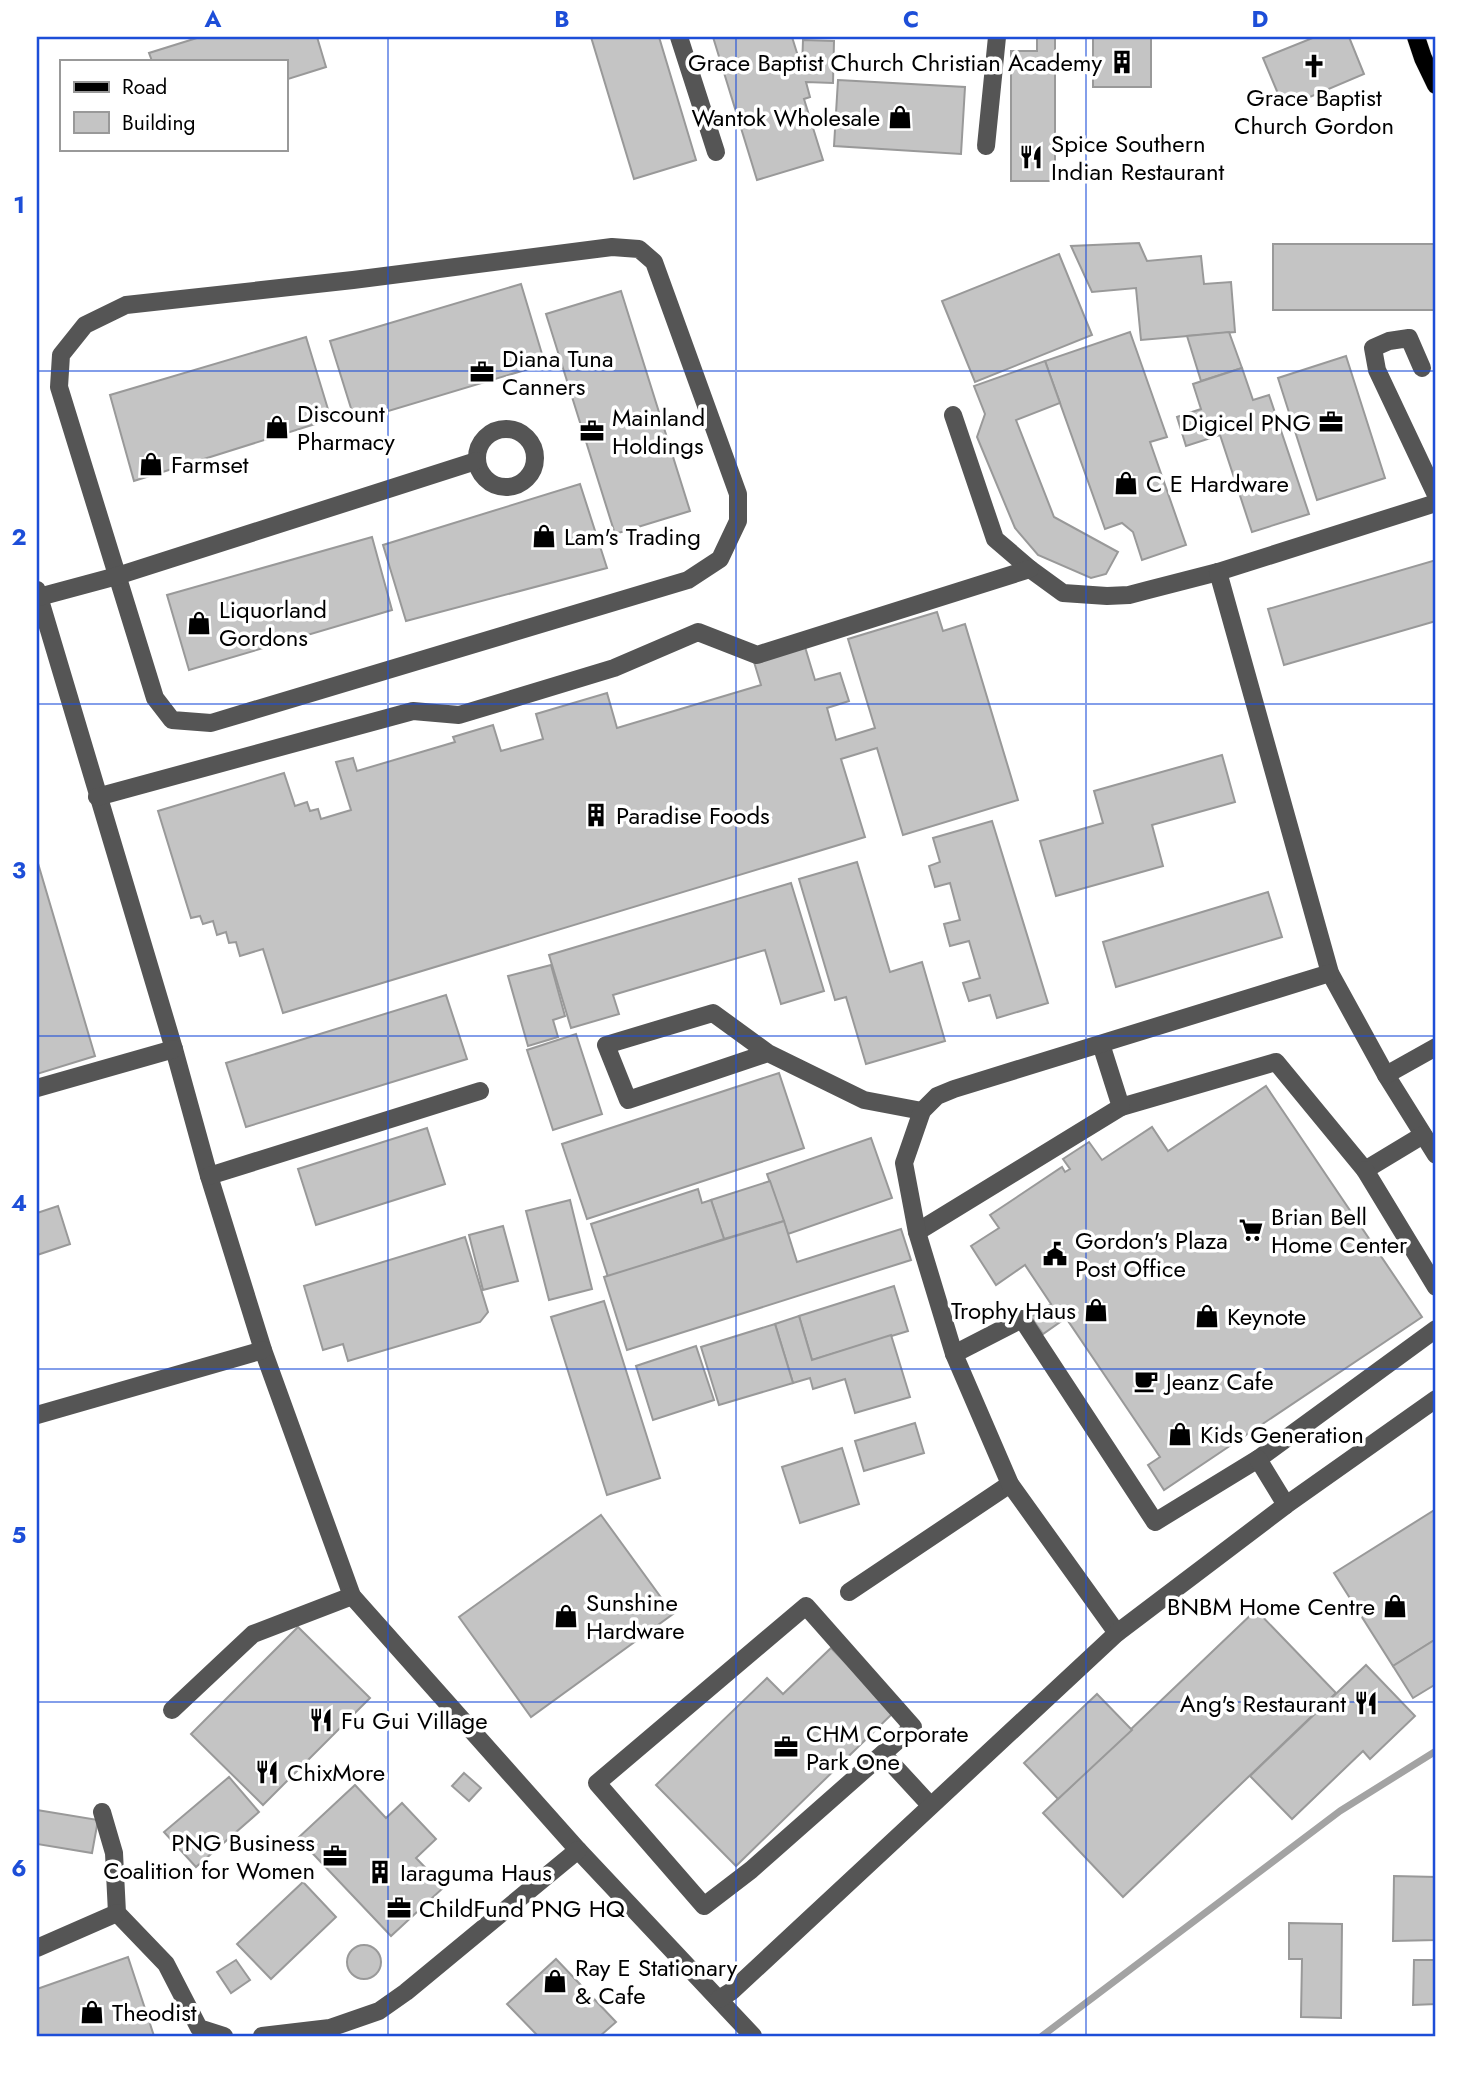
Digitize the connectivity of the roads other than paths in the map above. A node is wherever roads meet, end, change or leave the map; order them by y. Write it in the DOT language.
graph roads {
  1 [pos="678,37"];
  2 [pos="997,37"];
  3 [pos="1416,37"];
  4 [pos="1436,85"];
  5 [pos="986,146"];
  6 [pos="716,152"];
  7 [pos="1422,368"];
  8 [pos="953,415"];
  9 [pos="476,461"];
  10 [pos="1436,495"];
  11 [pos="1436,503"];
  12 [pos="1030,569"];
  13 [pos="1218,572"];
  14 [pos="117,576"];
  15 [pos="38,593"];
  16 [pos="97,797"];
  17 [pos="1329,973"];
  18 [pos="1101,1044"];
  19 [pos="1436,1047"];
  20 [pos="174,1049"];
  21 [pos="768,1053"];
  22 [pos="1386,1075"];
  23 [pos="37,1088"];
  24 [pos="480,1091"];
  25 [pos="1121,1107"];
  26 [pos="922,1111"];
  27 [pos="1423,1135"];
  28 [pos="1436,1155"];
  29 [pos="1365,1170"];
  30 [pos="209,1176"];
  31 [pos="917,1232"];
  32 [pos="1436,1287"];
  33 [pos="1436,1329"];
  34 [pos="263,1350"];
  35 [pos="954,1354"];
  36 [pos="1436,1399"];
  37 [pos="37,1415"];
  38 [pos="1258,1459"];
  39 [pos="1010,1484"];
  40 [pos="1286,1505"];
  41 [pos="849,1592"];
  42 [pos="352,1596"];
  43 [pos="1117,1633"];
  44 [pos="172,1710"];
  45 [pos="883,1754"];
  46 [pos="930,1805"];
  47 [pos="102,1812"];
  48 [pos="578,1850"];
  49 [pos="117,1913"];
  50 [pos="37,1948"];
  51 [pos="719,1998"];
  52 [pos="224,2036"];
  53 [pos="262,2036"];
  54 [pos="753,2036"];
  1 -- 6 [label="street"];
  2 -- 5 [label="street"];
  3 -- 4 [label="main road"];
  7 -- 10 [label="street"];
  8 -- 12 [label="street"];
  9 -- 14 [label="street"];
  11 -- 13 [label="street"];
  12 -- 13 [label="street"];
  12 -- 16 [label="street"];
  13 -- 17 [label="street"];
  14 -- 14 [label="street"];
  14 -- 15 [label="street"];
  15 -- 16 [label="street"];
  16 -- 20 [label="street"];
  17 -- 18 [label="street"];
  17 -- 22 [label="street"];
  18 -- 25 [label="street"];
  18 -- 26 [label="street"];
  19 -- 22 [label="street"];
  20 -- 23 [label="street"];
  20 -- 30 [label="street"];
  21 -- 21 [label="street"];
  21 -- 26 [label="street"];
  22 -- 27 [label="street"];
  24 -- 30 [label="street"];
  25 -- 29 [label="street"];
  25 -- 31 [label="street"];
  26 -- 31 [label="street"];
  27 -- 28 [label="street"];
  27 -- 29 [label="street"];
  29 -- 32 [label="street"];
  30 -- 34 [label="street"];
  31 -- 35 [label="street"];
  33 -- 38 [label="street"];
  34 -- 37 [label="street"];
  34 -- 42 [label="street"];
  35 -- 38 [label="street"];
  35 -- 39 [label="street"];
  36 -- 40 [label="street"];
  38 -- 40 [label="street"];
  39 -- 41 [label="street"];
  39 -- 43 [label="street"];
  40 -- 43 [label="street"];
  42 -- 44 [label="street"];
  42 -- 48 [label="street"];
  43 -- 46 [label="street"];
  45 -- 45 [label="street"];
  45 -- 46 [label="street"];
  46 -- 51 [label="street"];
  47 -- 49 [label="street"];
  48 -- 51 [label="street"];
  48 -- 53 [label="street"];
  49 -- 50 [label="street"];
  49 -- 52 [label="street"];
  51 -- 54 [label="street"];
}
